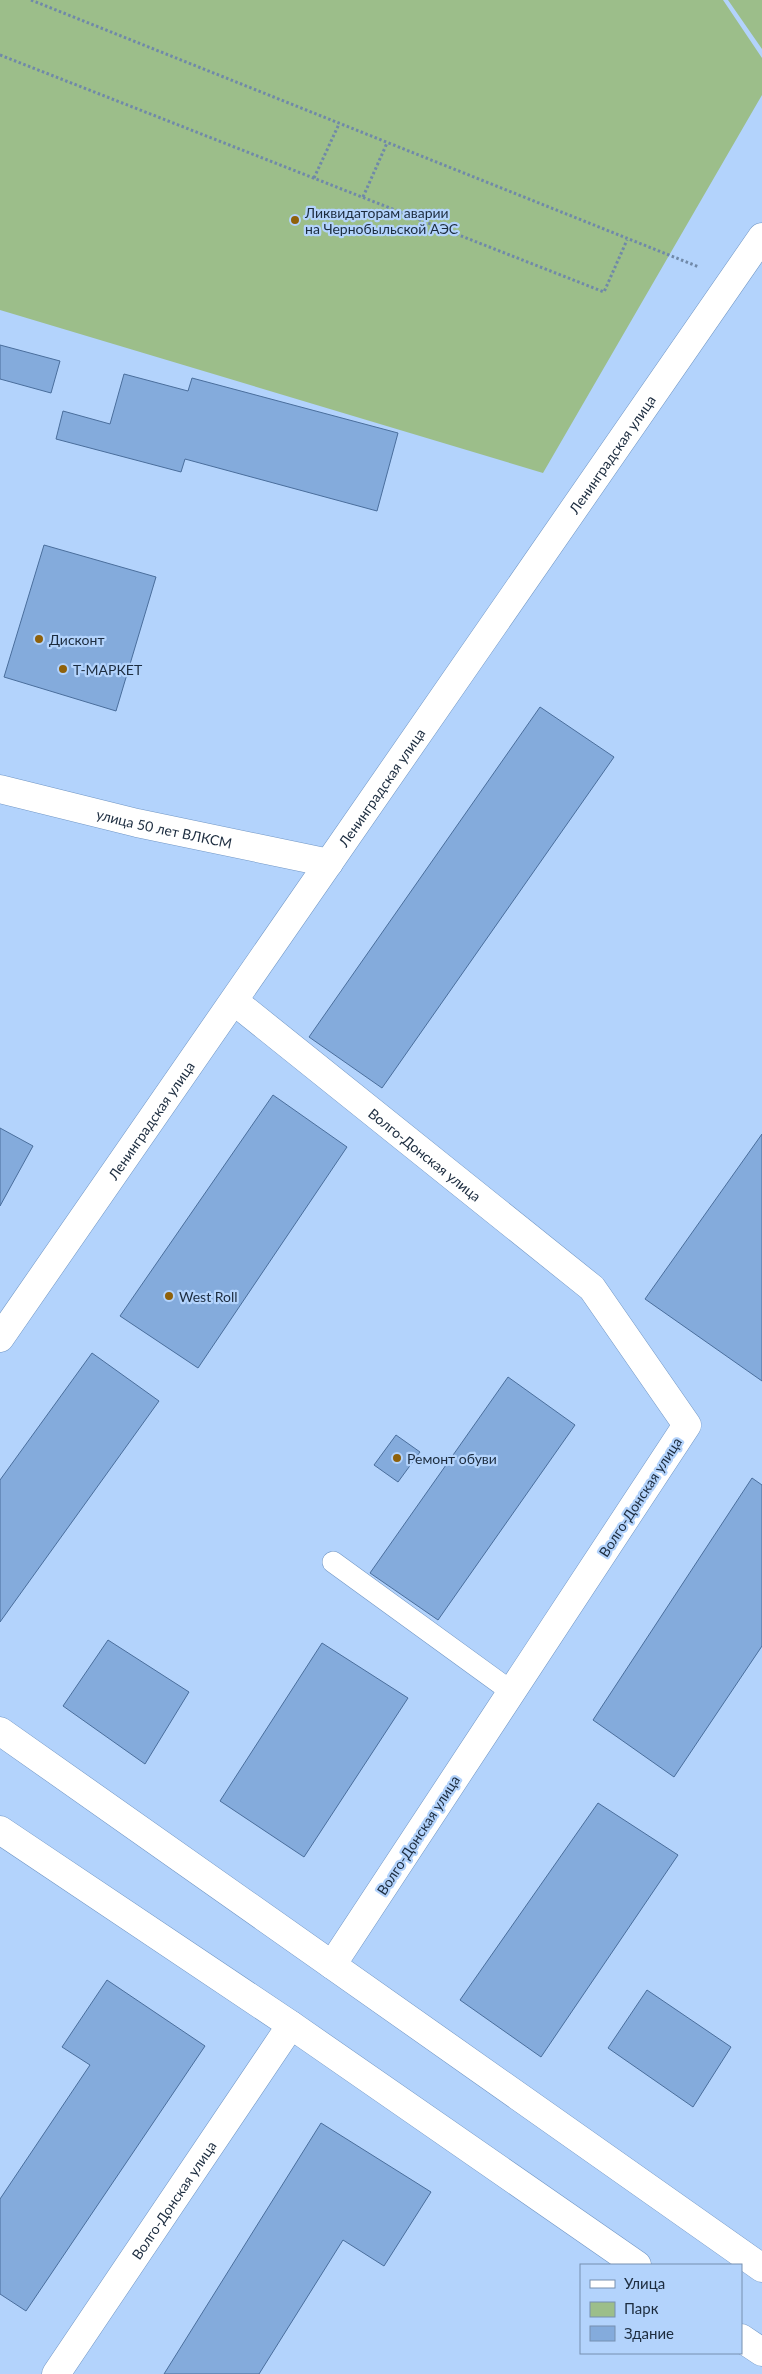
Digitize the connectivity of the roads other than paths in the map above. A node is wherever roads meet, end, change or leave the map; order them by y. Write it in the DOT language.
graph roads {
  1 [pos="762,237"];
  2 [pos="0,789"];
  3 [pos="329,863"];
  4 [pos="234,1001"];
  5 [pos="0,1338"];
  6 [pos="333,1562"];
  7 [pos="512,1692"];
  8 [pos="0,1731"];
  9 [pos="0,1830"];
  10 [pos="332,1965"];
  11 [pos="291,2025"];
  12 [pos="636,2264"];
  13 [pos="762,2268"];
  14 [pos="742,2339"];
  15 [pos="762,2352"];
  16 [pos="56,2374"];
  1 -- 3 [label="street, Ленинградская улица"];
  2 -- 3 [label="street, улица 50 лет ВЛКСМ"];
  3 -- 4 [label="street, Ленинградская улица"];
  4 -- 5 [label="street, Ленинградская улица"];
  4 -- 7 [label="street, Волго-Донская улица"];
  6 -- 7 [label="lane"];
  7 -- 10 [label="street, Волго-Донская улица"];
  8 -- 10 [label="street"];
  9 -- 11 [label="street"];
  10 -- 13 [label="street"];
  11 -- 12 [label="street"];
  11 -- 16 [label="street, Волго-Донская улица"];
  14 -- 15 [label="street"];
}
